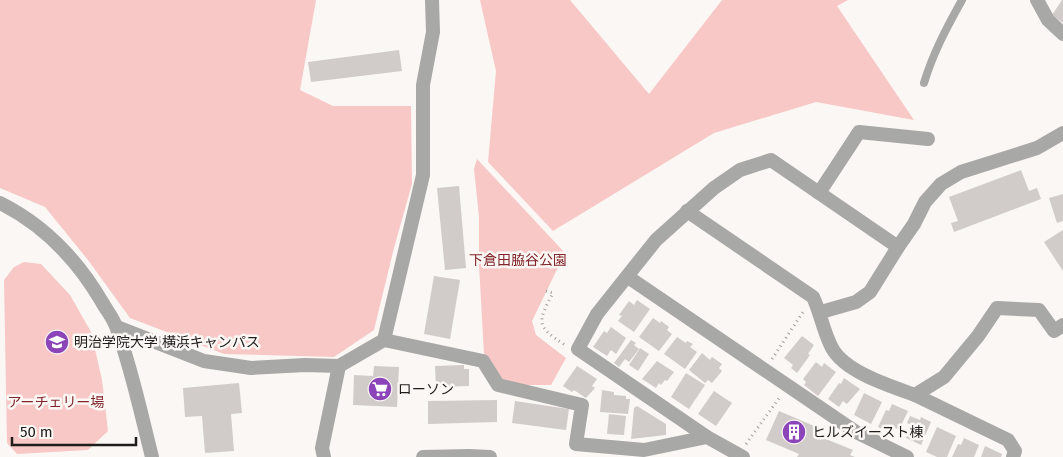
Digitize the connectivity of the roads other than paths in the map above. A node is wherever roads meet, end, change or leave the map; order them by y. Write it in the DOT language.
graph roads {
  1 [pos="432,0"];
  2 [pos="962,0"];
  3 [pos="1037,0"];
  4 [pos="1063,34"];
  5 [pos="924,83"];
  6 [pos="1063,133"];
  7 [pos="928,139"];
  8 [pos="819,193"];
  9 [pos="0,203"];
  10 [pos="687,211"];
  11 [pos="898,247"];
  12 [pos="628,277"];
  13 [pos="820,312"];
  14 [pos="1063,325"];
  15 [pos="117,327"];
  16 [pos="384,340"];
  17 [pos="339,366"];
  18 [pos="915,395"];
  19 [pos="707,437"];
  20 [pos="741,456"];
  21 [pos="152,457"];
  22 [pos="324,457"];
  23 [pos="423,457"];
  24 [pos="490,457"];
  25 [pos="907,457"];
  26 [pos="1013,457"];
  1 -- 16 [label="street"];
  2 -- 5 [label="lane"];
  3 -- 4 [label="street"];
  6 -- 11 [label="street"];
  7 -- 8 [label="street"];
  8 -- 10 [label="street"];
  8 -- 11 [label="street"];
  9 -- 15 [label="street"];
  10 -- 12 [label="street"];
  10 -- 13 [label="street"];
  11 -- 13 [label="street"];
  12 -- 19 [label="street"];
  12 -- 25 [label="street"];
  13 -- 18 [label="street"];
  14 -- 18 [label="street"];
  15 -- 17 [label="street"];
  15 -- 21 [label="street"];
  16 -- 17 [label="street"];
  16 -- 19 [label="street"];
  17 -- 22 [label="street"];
  18 -- 26 [label="street"];
  19 -- 20 [label="street"];
  23 -- 24 [label="street"];
}
